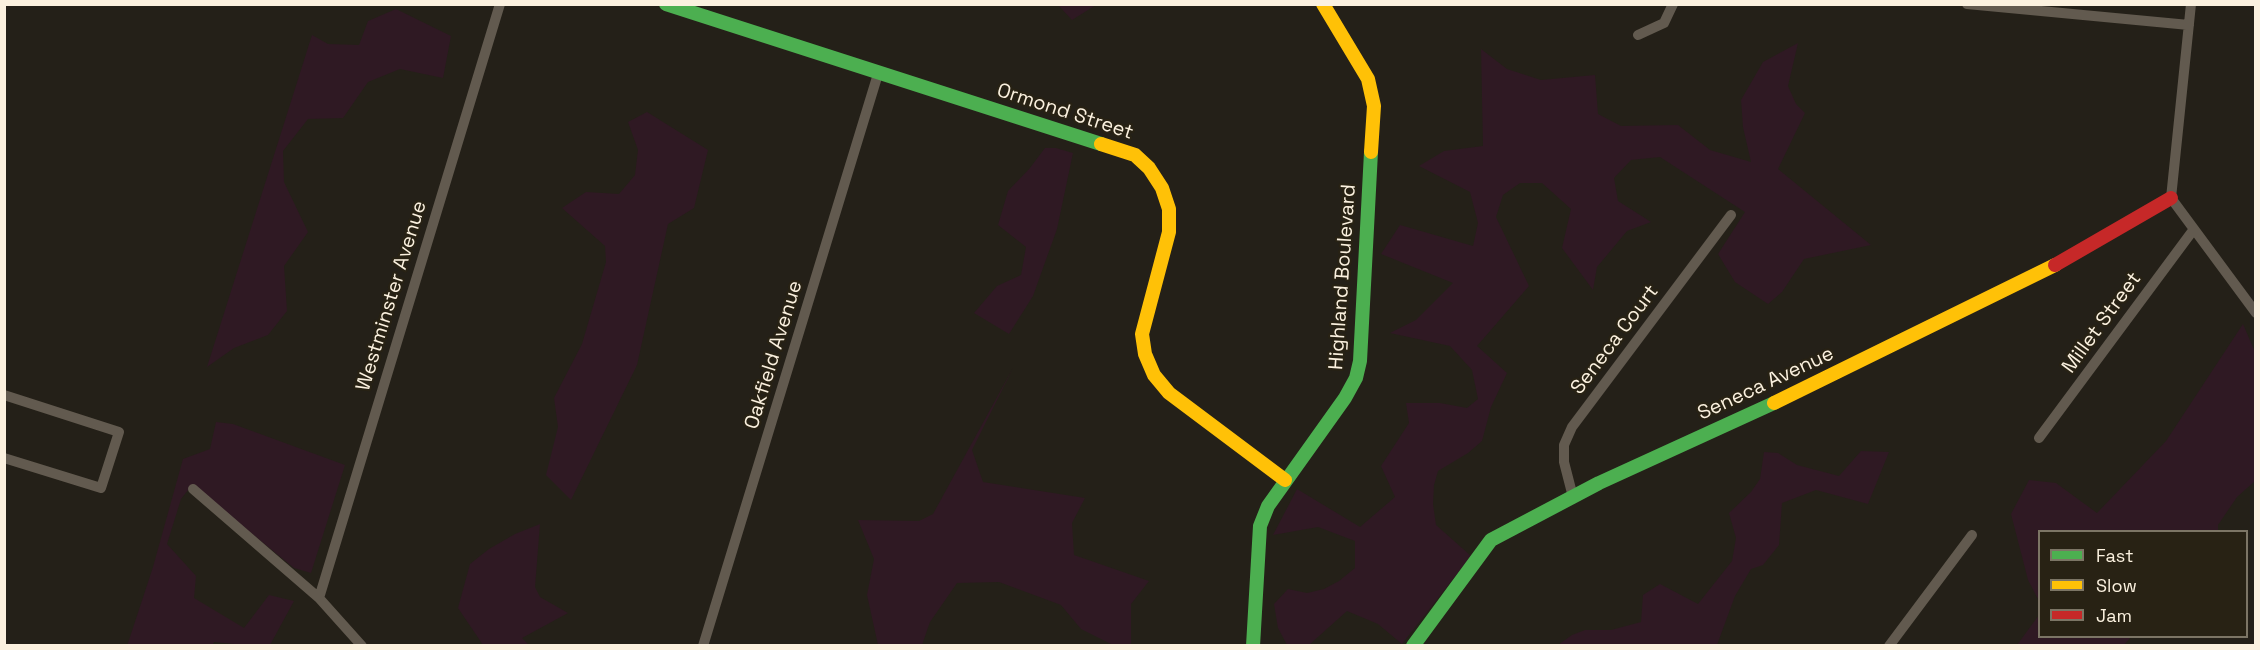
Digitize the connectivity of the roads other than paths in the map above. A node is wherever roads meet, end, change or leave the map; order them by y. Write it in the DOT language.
graph roads {
  1 [pos="500,4"];
  2 [pos="666,4"];
  3 [pos="1323,4"];
  4 [pos="1673,4"];
  5 [pos="1967,4"];
  6 [pos="2191,4"];
  7 [pos="2025,7"];
  8 [pos="2189,25"];
  9 [pos="1638,35"];
  10 [pos="878,74"];
  11 [pos="2171,198"];
  12 [pos="1731,215"];
  13 [pos="2194,229"];
  14 [pos="2256,313"];
  15 [pos="4,395"];
  16 [pos="2039,438"];
  17 [pos="4,458"];
  18 [pos="1285,480"];
  19 [pos="193,489"];
  20 [pos="1573,497"];
  21 [pos="1972,536"];
  22 [pos="319,598"];
  23 [pos="362,645"];
  24 [pos="703,645"];
  25 [pos="1253,645"];
  26 [pos="1413,645"];
  27 [pos="1889,645"];
  1 -- 22 [label="street, Westminster Avenue"];
  2 -- 10 [label="street, Ormond Street"];
  3 -- 18 [label="street, Highland Boulevard"];
  4 -- 9 [label="street"];
  5 -- 7 [label="street"];
  6 -- 8 [label="street"];
  7 -- 8 [label="street"];
  8 -- 11 [label="street"];
  10 -- 18 [label="street, Ormond Street"];
  10 -- 24 [label="street, Oakfield Avenue"];
  11 -- 13 [label="street"];
  11 -- 20 [label="street, Seneca Avenue"];
  12 -- 20 [label="street, Seneca Court"];
  13 -- 14 [label="street"];
  13 -- 16 [label="street, Millet Street"];
  15 -- 17 [label="street"];
  18 -- 25 [label="street, Highland Boulevard"];
  19 -- 22 [label="street"];
  20 -- 26 [label="street, Seneca Avenue"];
  21 -- 27 [label="street"];
  22 -- 23 [label="street"];
}
